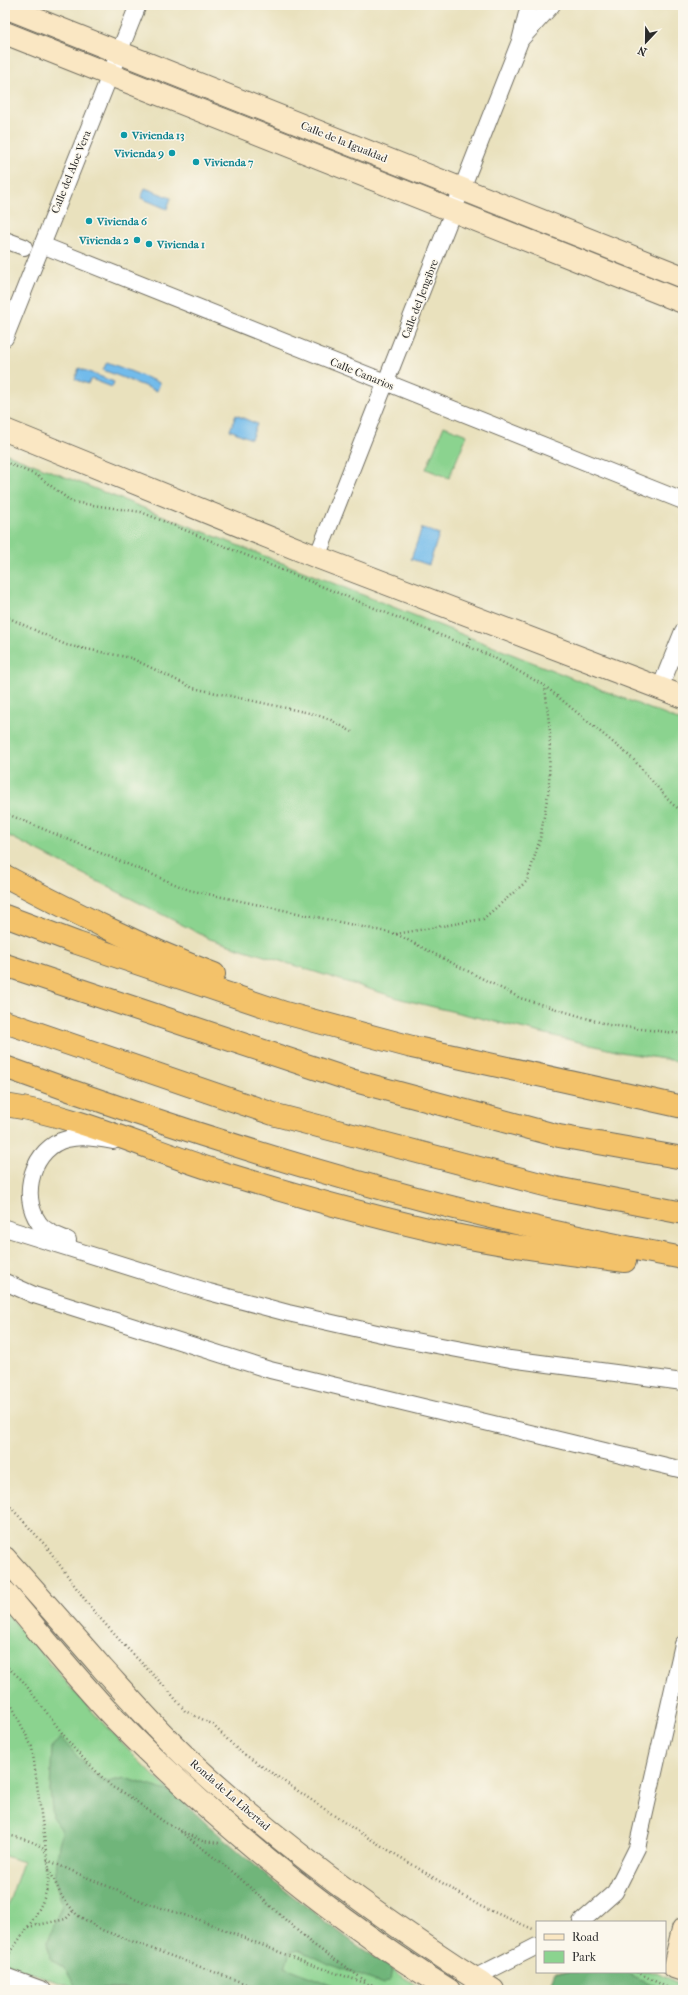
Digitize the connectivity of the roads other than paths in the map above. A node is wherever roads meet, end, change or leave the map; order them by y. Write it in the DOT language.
graph roads {
  1 [pos="138,5"];
  2 [pos="529,5"];
  3 [pos="552,5"];
  4 [pos="5,7"];
  5 [pos="5,33"];
  6 [pos="520,41"];
  7 [pos="119,53"];
  8 [pos="110,74"];
  9 [pos="462,190"];
  10 [pos="454,210"];
  11 [pos="5,240"];
  12 [pos="42,245"];
  13 [pos="24,247"];
  14 [pos="683,277"];
  15 [pos="683,302"];
  16 [pos="5,338"];
  17 [pos="387,384"];
  18 [pos="5,430"];
  19 [pos="683,501"];
  20 [pos="318,557"];
  21 [pos="683,631"];
  22 [pos="660,688"];
  23 [pos="683,697"];
  24 [pos="5,876"];
  25 [pos="5,916"];
  26 [pos="5,965"];
  27 [pos="5,1022"];
  28 [pos="412,1047"];
  29 [pos="5,1067"];
  30 [pos="5,1105"];
  31 [pos="683,1107"];
  32 [pos="155,1151"];
  33 [pos="683,1158"];
  34 [pos="683,1213"];
  35 [pos="5,1228"];
  36 [pos="683,1258"];
  37 [pos="683,1264"];
  38 [pos="138,1268"];
  39 [pos="5,1282"];
  40 [pos="683,1382"];
  41 [pos="683,1470"];
  42 [pos="5,1558"];
  43 [pos="5,1592"];
  44 [pos="683,1644"];
  45 [pos="582,1921"];
  46 [pos="683,1929"];
  47 [pos="536,1947"];
  48 [pos="683,1970"];
  49 [pos="5,1976"];
  50 [pos="474,1978"];
  51 [pos="43,1990"];
  52 [pos="448,1990"];
  53 [pos="493,1990"];
  1 -- 7 [label="street, Calle del Aloe Vera"];
  2 -- 6 [label="street"];
  3 -- 6 [label="street"];
  4 -- 7 [label="main road, Calle de la Igualdad"];
  5 -- 8 [label="main road, Calle de la Igualdad"];
  6 -- 9 [label="street, Calle del Jengibre"];
  7 -- 8 [label="street, Calle del Aloe Vera"];
  7 -- 9 [label="main road, Calle de la Igualdad"];
  8 -- 10 [label="main road, Calle de la Igualdad"];
  8 -- 12 [label="street, Calle del Aloe Vera"];
  9 -- 10 [label="street, Calle del Jengibre"];
  9 -- 14 [label="main road, Calle de la Igualdad"];
  10 -- 15 [label="main road, Calle de la Igualdad"];
  10 -- 17 [label="street, Calle del Jengibre"];
  11 -- 13 [label="street"];
  12 -- 16 [label="street, Calle del Aloe Vera"];
  12 -- 17 [label="street, Calle Canarios"];
  17 -- 19 [label="street, Calle Canarios"];
  17 -- 20 [label="street, Calle del Jengibre"];
  18 -- 20 [label="main road"];
  20 -- 22 [label="main road"];
  21 -- 22 [label="street"];
  22 -- 23 [label="main road"];
  24 -- 28 [label="highway"];
  25 -- 28 [label="highway"];
  26 -- 33 [label="highway"];
  27 -- 34 [label="highway"];
  28 -- 31 [label="highway"];
  29 -- 36 [label="highway"];
  30 -- 32 [label="highway"];
  32 -- 37 [label="highway"];
  32 -- 38 [label="street"];
  35 -- 38 [label="street"];
  38 -- 40 [label="street"];
  39 -- 41 [label="street"];
  42 -- 50 [label="main road, Ronda de La Libertad"];
  43 -- 52 [label="main road"];
  44 -- 45 [label="street"];
  46 -- 48 [label="main road"];
  47 -- 50 [label="street"];
  49 -- 51 [label="street"];
  50 -- 53 [label="main road, Ronda de La Libertad"];
}
